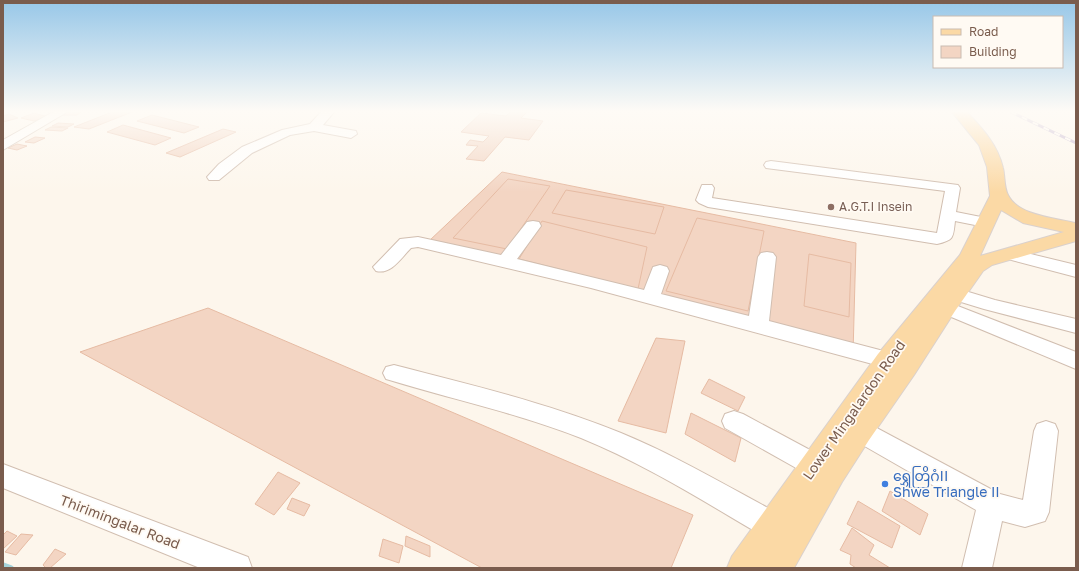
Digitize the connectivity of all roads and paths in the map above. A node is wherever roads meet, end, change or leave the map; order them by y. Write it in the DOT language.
graph roads {
  1 [pos="16,139"];
  2 [pos="269,139"];
  3 [pos="982,139"];
  4 [pos="3,146"];
  5 [pos="771,165"];
  6 [pos="214,177"];
  7 [pos="707,188"];
  8 [pos="999,196"];
  9 [pos="947,215"];
  10 [pos="985,222"];
  11 [pos="533,226"];
  12 [pos="1073,228"];
  13 [pos="1010,254"];
  14 [pos="767,257"];
  15 [pos="506,261"];
  16 [pos="972,262"];
  17 [pos="382,267"];
  18 [pos="660,271"];
  19 [pos="1076,271"];
  20 [pos="650,298"];
  21 [pos="944,298"];
  22 [pos="758,325"];
  23 [pos="1076,326"];
  24 [pos="1076,360"];
  25 [pos="896,364"];
  26 [pos="394,373"];
  27 [pos="734,421"];
  28 [pos="852,427"];
  29 [pos="1046,431"];
  30 [pos="814,465"];
  31 [pos="3,476"];
  32 [pos="991,504"];
  33 [pos="773,526"];
  34 [pos="237,568"];
  35 [pos="745,568"];
  36 [pos="774,568"];
  37 [pos="977,568"];
  1 -- 4 [label="street"];
  2 -- 6 [label="street"];
  3 -- 8 [label="main road"];
  5 -- 9 [label="street"];
  7 -- 9 [label="street"];
  8 -- 10 [label="main road, Lower Mingalardon Road"];
  8 -- 12 [label="main road"];
  9 -- 10 [label="street"];
  10 -- 16 [label="main road, Lower Mingalardon Road"];
  11 -- 15 [label="street"];
  12 -- 13 [label="main road"];
  12 -- 16 [label="main road"];
  13 -- 16 [label="main road"];
  13 -- 19 [label="street"];
  14 -- 22 [label="street"];
  15 -- 17 [label="street"];
  15 -- 20 [label="street"];
  16 -- 21 [label="main road, Lower Mingalardon Road"];
  18 -- 20 [label="street"];
  20 -- 22 [label="street"];
  21 -- 23 [label="street"];
  21 -- 24 [label="street"];
  21 -- 25 [label="main road, Lower Mingalardon Road"];
  22 -- 25 [label="street"];
  25 -- 28 [label="main road, Lower Mingalardon Road"];
  26 -- 33 [label="street"];
  27 -- 30 [label="street"];
  28 -- 30 [label="main road, Lower Mingalardon Road"];
  28 -- 32 [label="street"];
  28 -- 36 [label="main road, Lower Mingalardon Road"];
  29 -- 32 [label="street"];
  30 -- 33 [label="main road, Lower Mingalardon Road"];
  31 -- 34 [label="street, Thirimingalar Road"];
  32 -- 37 [label="street"];
  33 -- 35 [label="main road, Lower Mingalardon Road"];
}
